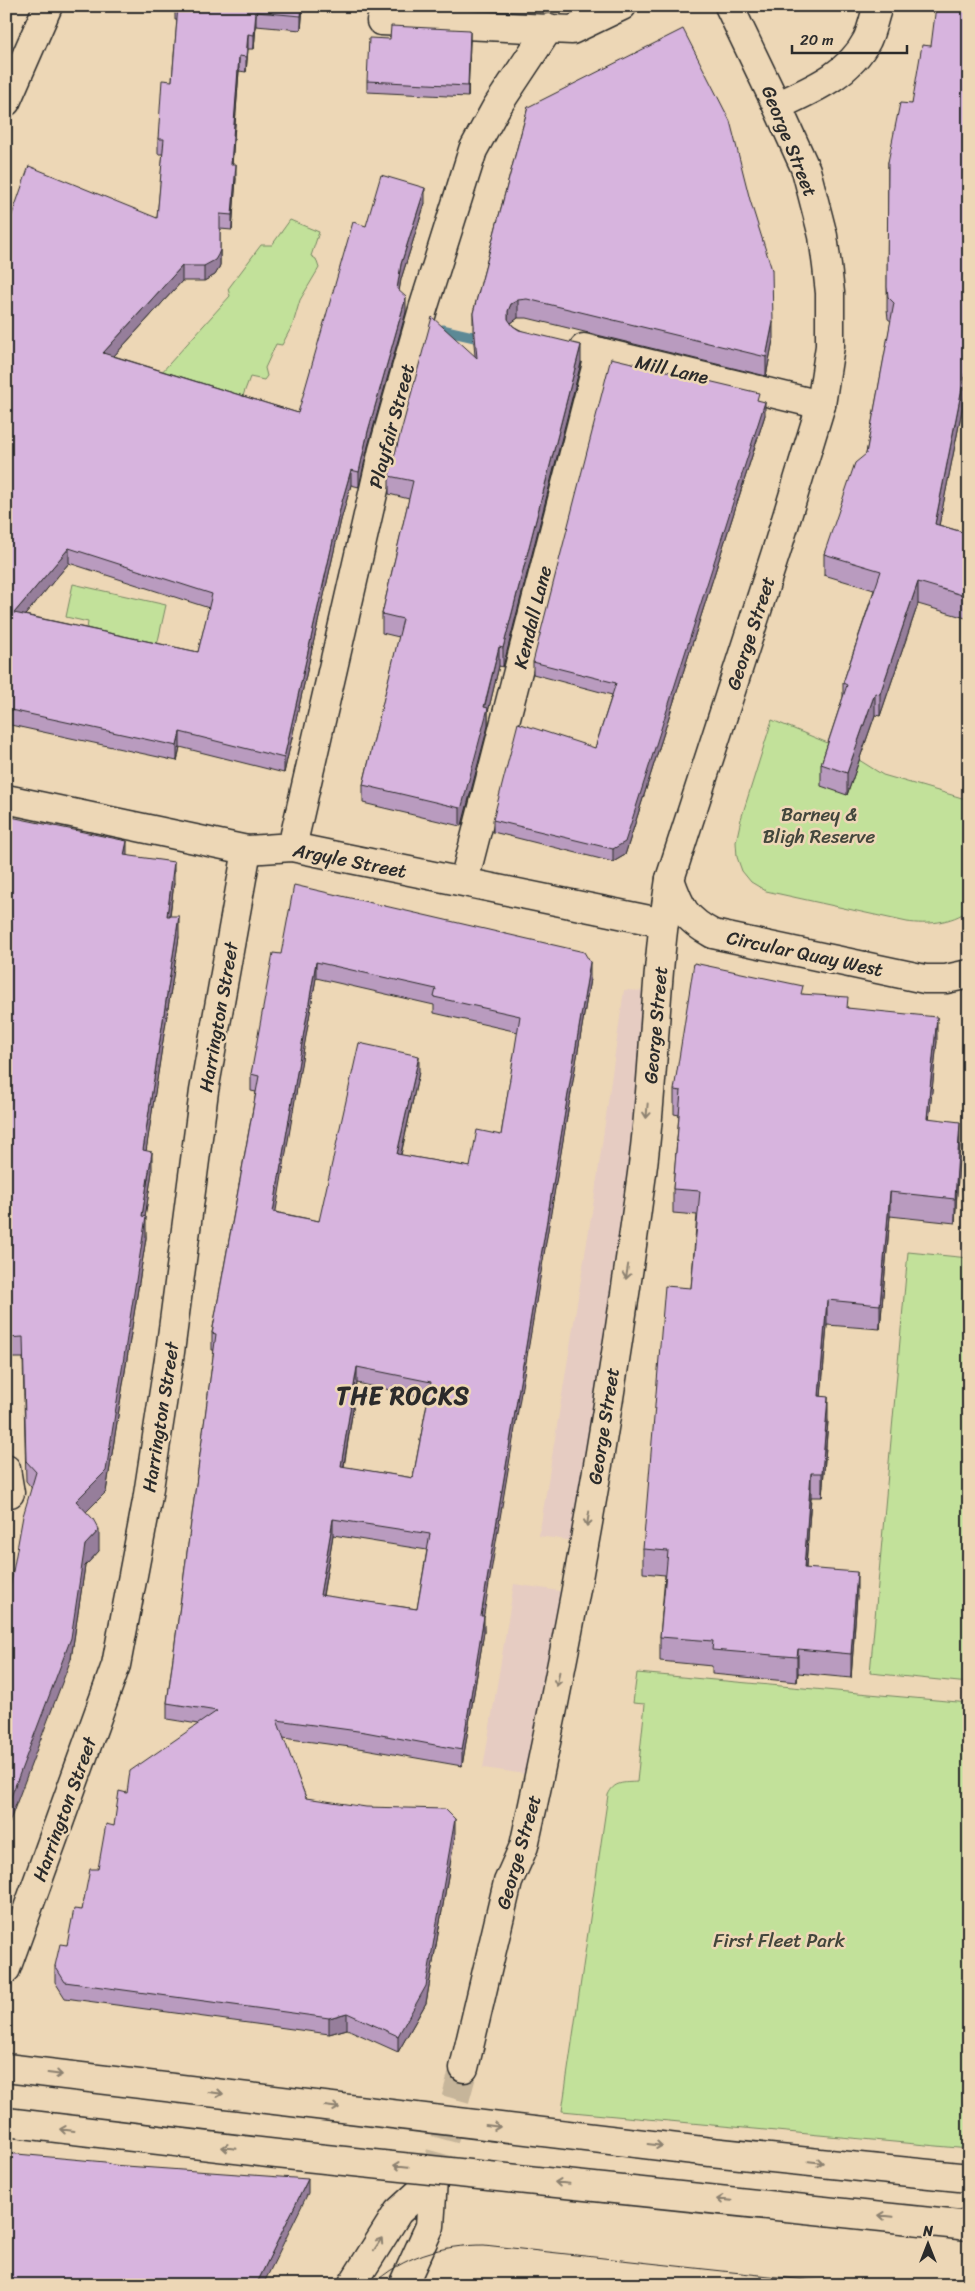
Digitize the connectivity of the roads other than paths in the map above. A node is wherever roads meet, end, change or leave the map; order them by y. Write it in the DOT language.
graph roads {
  1 [pos="48,6"];
  2 [pos="622,6"];
  3 [pos="729,6"];
  4 [pos="878,6"];
  5 [pos="381,21"];
  6 [pos="549,28"];
  7 [pos="6,102"];
  8 [pos="778,106"];
  9 [pos="562,343"];
  10 [pos="600,352"];
  11 [pos="821,405"];
  12 [pos="6,799"];
  13 [pos="292,847"];
  14 [pos="247,850"];
  15 [pos="670,879"];
  16 [pos="464,882"];
  17 [pos="664,923"];
  18 [pos="969,974"];
  19 [pos="6,1969"];
  20 [pos="6,2068"];
  21 [pos="464,2068"];
  22 [pos="6,2122"];
  23 [pos="969,2178"];
  24 [pos="969,2226"];
  25 [pos="352,2285"];
  26 [pos="403,2285"];
  1 -- 7 [label="main road"];
  2 -- 6 [label="main road"];
  3 -- 8 [label="main road, George Street"];
  4 -- 8 [label="main road"];
  5 -- 6 [label="main road"];
  6 -- 13 [label="main road, Playfair Street"];
  8 -- 11 [label="main road, George Street"];
  9 -- 10 [label="main road, Mill Lane"];
  10 -- 11 [label="main road, Mill Lane"];
  10 -- 16 [label="main road, Kendall Lane"];
  11 -- 15 [label="main road, George Street"];
  12 -- 14 [label="main road, Argyle Street"];
  13 -- 14 [label="main road, Argyle Street"];
  13 -- 16 [label="main road, Argyle Street"];
  14 -- 19 [label="main road, Harrington Street"];
  15 -- 17 [label="main road, George Street"];
  15 -- 18 [label="main road, Circular Quay West"];
  16 -- 17 [label="main road, Argyle Street"];
  17 -- 21 [label="main road, George Street, one-way"];
  20 -- 23 [label="main road, one-way, bridge"];
  24 -- 22 [label="main road, one-way, bridge"];
  25 -- 26 [label="main road, one-way"];
}
